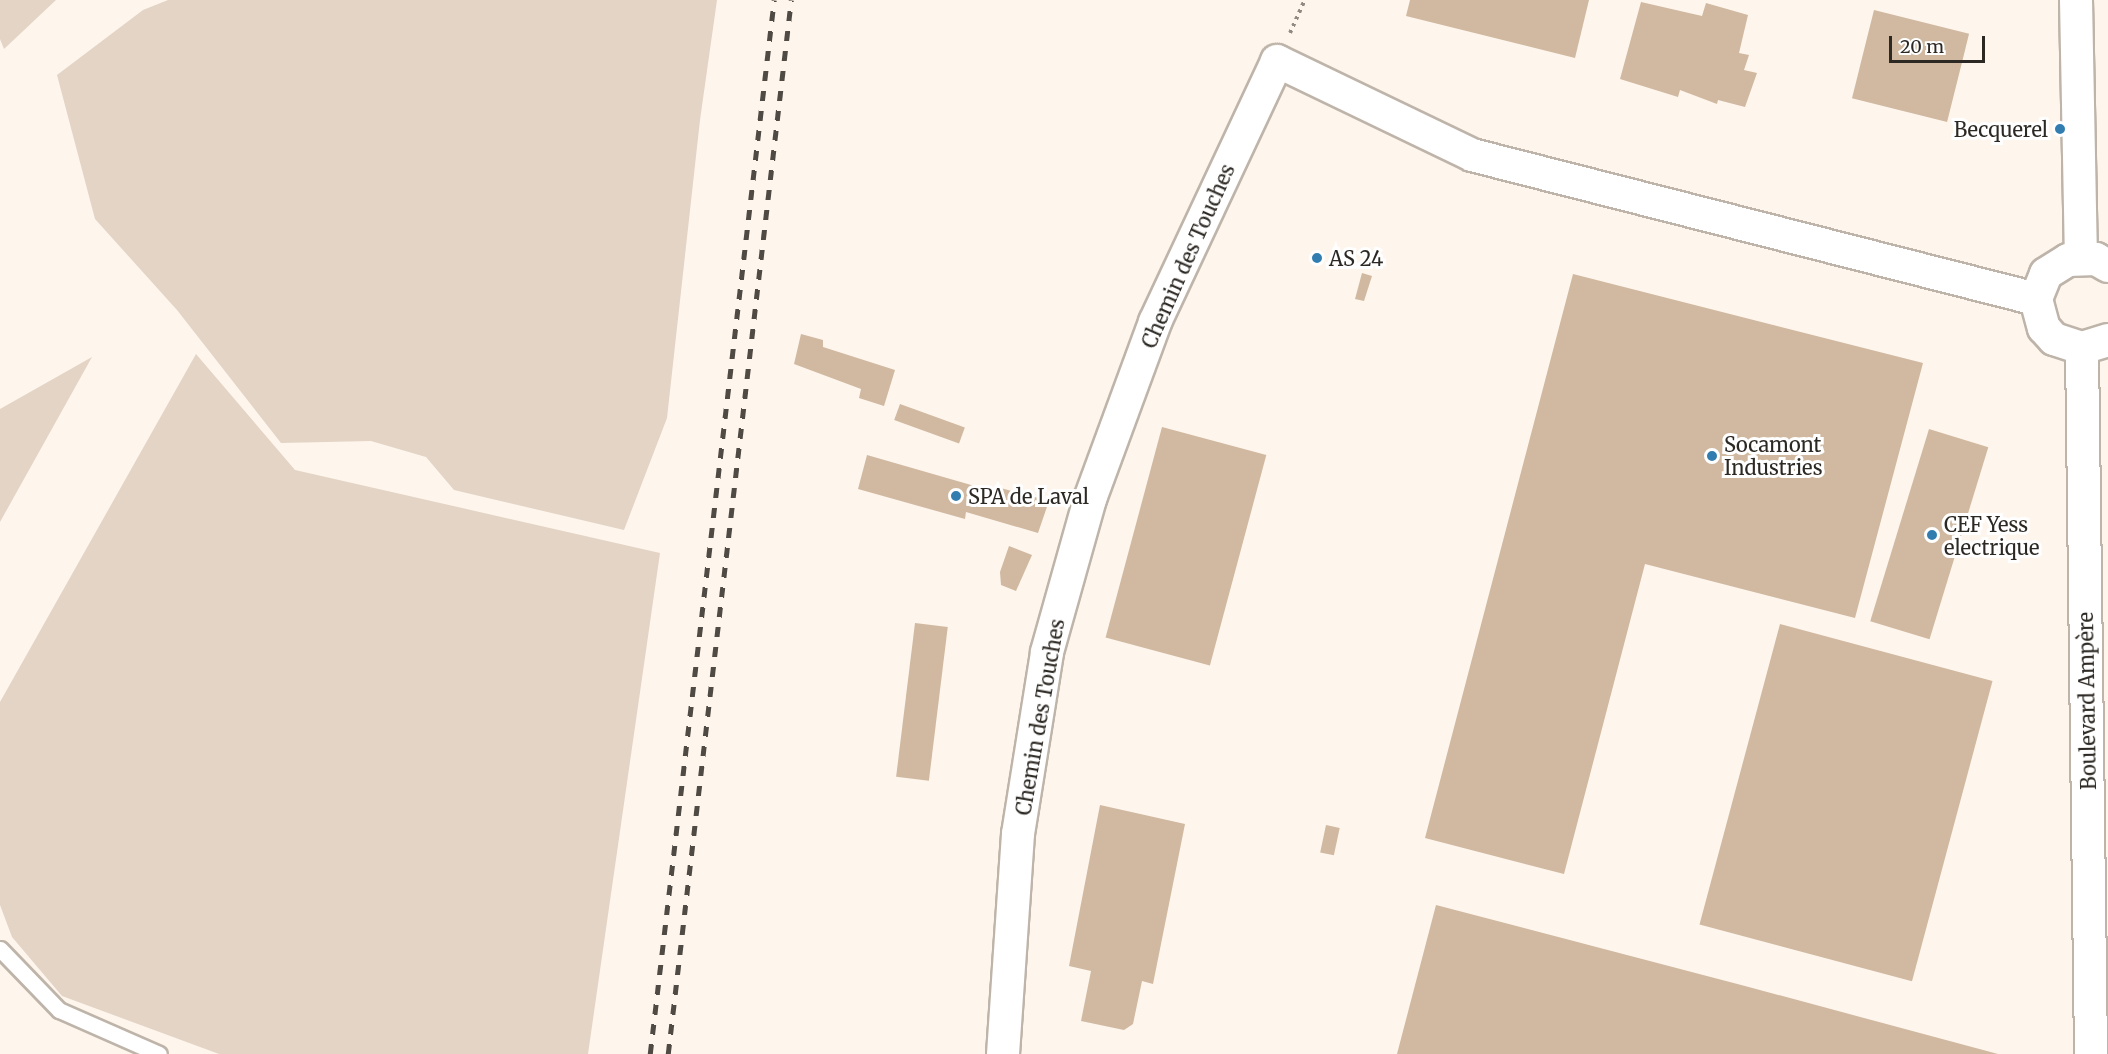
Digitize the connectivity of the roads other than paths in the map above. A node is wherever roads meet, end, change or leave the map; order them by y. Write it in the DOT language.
graph roads {
  1 [pos="2076,0"];
  2 [pos="2095,262"];
  3 [pos="2036,299"];
  4 [pos="2095,344"];
  5 [pos="0,949"];
  6 [pos="159,1054"];
  7 [pos="1003,1054"];
  8 [pos="2091,1054"];
  1 -- 2 [label="street"];
  2 -- 3 [label="street"];
  3 -- 4 [label="street"];
  3 -- 7 [label="street, Chemin des Touches"];
  4 -- 8 [label="street, Boulevard Ampère"];
  5 -- 6 [label="lane"];
}
